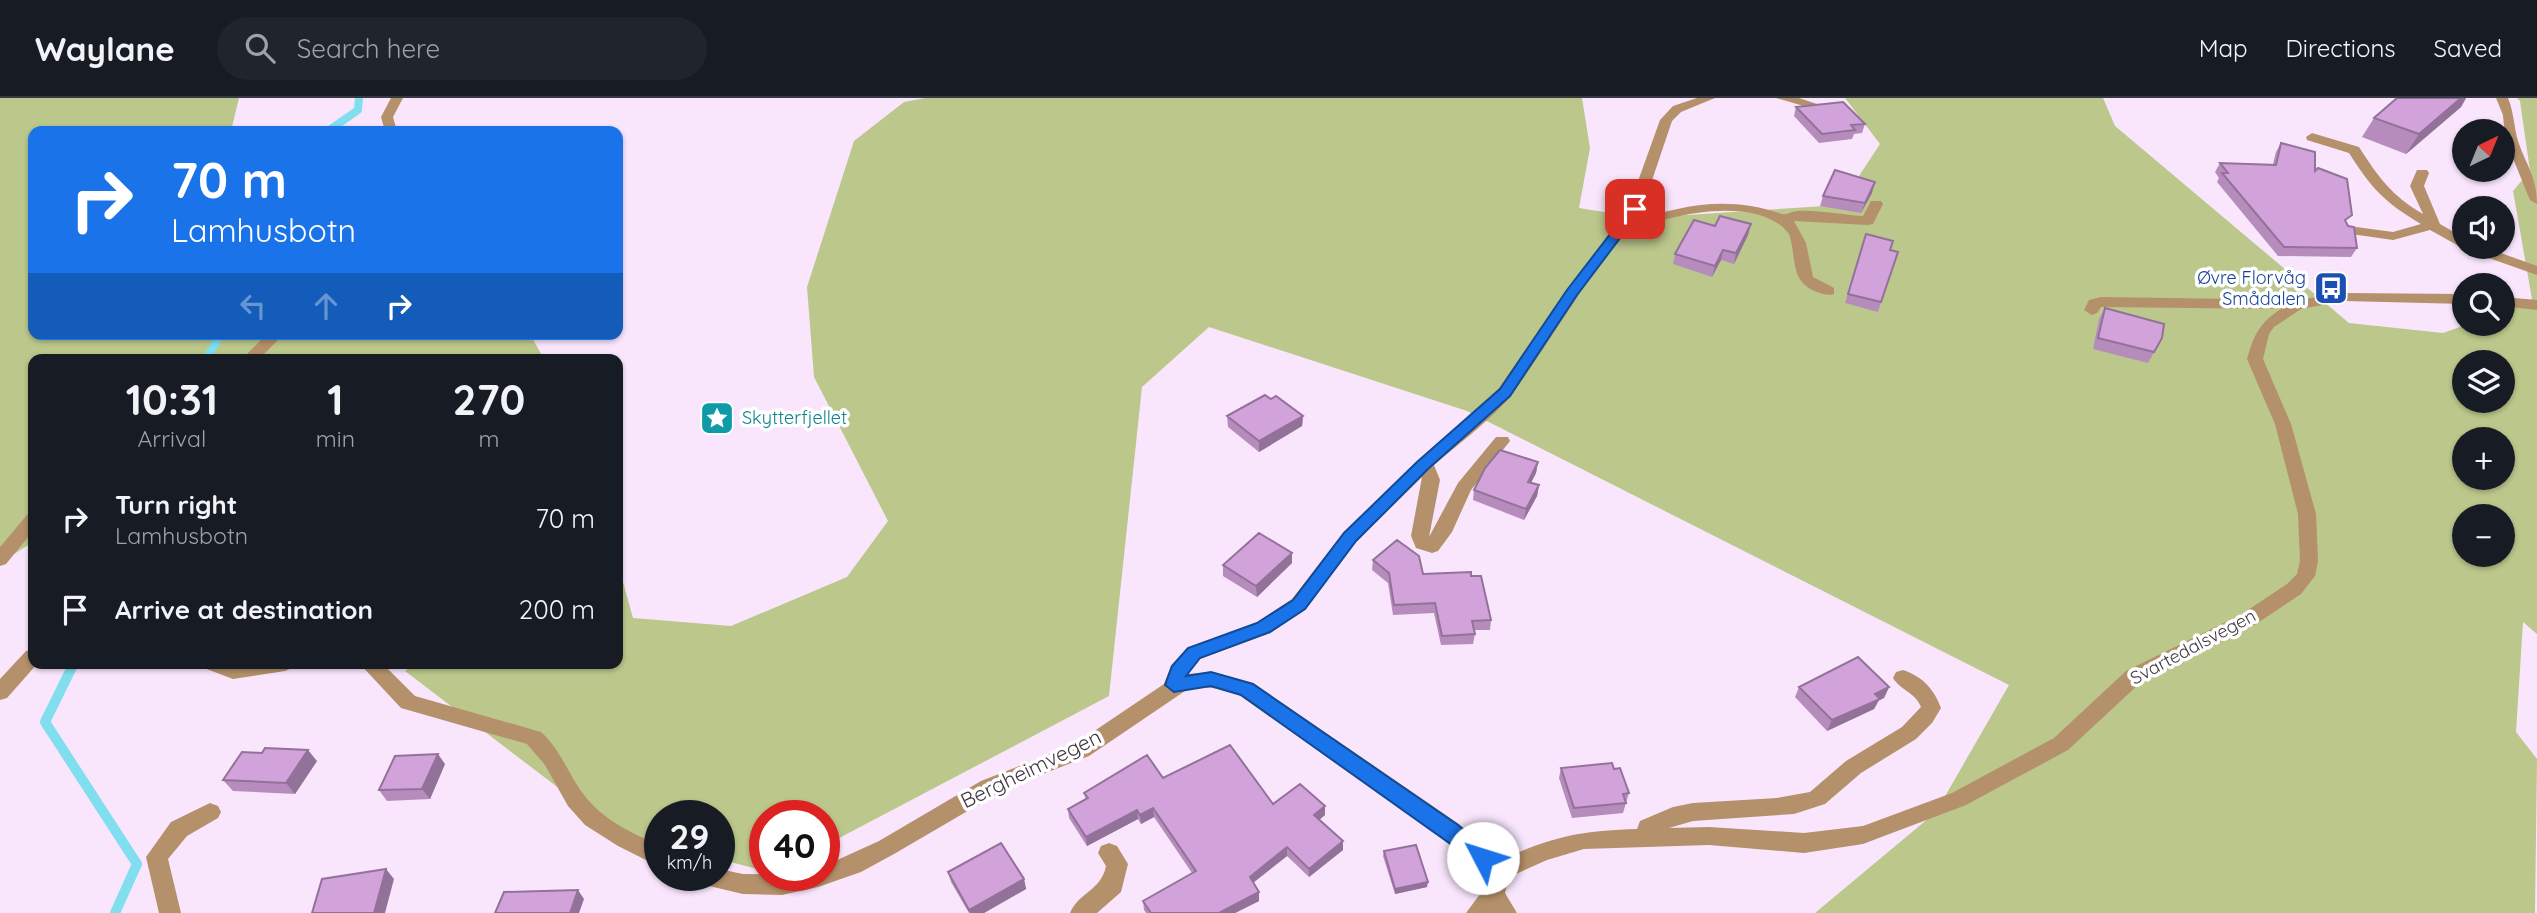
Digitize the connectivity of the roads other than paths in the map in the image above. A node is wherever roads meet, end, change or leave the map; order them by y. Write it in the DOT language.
graph roads {
  1 [pos="397,98"];
  2 [pos="1709,98"];
  3 [pos="1782,98"];
  4 [pos="2502,98"];
  5 [pos="1814,105"];
  6 [pos="390,126"];
  7 [pos="2312,137"];
  8 [pos="2422,173"];
  9 [pos="2537,200"];
  10 [pos="1876,204"];
  11 [pos="1784,220"];
  12 [pos="2431,225"];
  13 [pos="2348,230"];
  14 [pos="1614,237"];
  15 [pos="2452,237"];
  16 [pos="2504,259"];
  17 [pos="2537,271"];
  18 [pos="1829,291"];
  19 [pos="2452,299"];
  20 [pos="2515,301"];
  21 [pos="2535,301"];
  22 [pos="2297,304"];
  23 [pos="2092,310"];
  24 [pos="270,340"];
  25 [pos="255,354"];
  26 [pos="1502,442"];
  27 [pos="1423,466"];
  28 [pos="28,525"];
  29 [pos="0,559"];
  30 [pos="28,661"];
  31 [pos="228,669"];
  32 [pos="246,669"];
  33 [pos="378,669"];
  34 [pos="1903,678"];
  35 [pos="1174,685"];
  36 [pos="0,692"];
  37 [pos="210,812"];
  38 [pos="1646,837"];
  39 [pos="644,849"];
  40 [pos="1109,853"];
  41 [pos="1499,871"];
  42 [pos="735,886"];
  43 [pos="1500,904"];
  44 [pos="170,913"];
  45 [pos="1081,913"];
  46 [pos="1477,913"];
  1 -- 6 [label="street"];
  2 -- 14 [label="street"];
  3 -- 5 [label="street"];
  4 -- 9 [label="street"];
  7 -- 12 [label="street"];
  8 -- 12 [label="street"];
  10 -- 11 [label="street"];
  11 -- 14 [label="street"];
  11 -- 18 [label="street"];
  12 -- 13 [label="street"];
  12 -- 15 [label="street"];
  14 -- 27 [label="street"];
  16 -- 17 [label="street"];
  19 -- 22 [label="street"];
  20 -- 21 [label="street"];
  22 -- 23 [label="street"];
  22 -- 38 [label="street, Svartedalsvegen"];
  24 -- 25 [label="street"];
  26 -- 27 [label="street"];
  27 -- 35 [label="street"];
  28 -- 29 [label="street"];
  30 -- 36 [label="street"];
  31 -- 32 [label="street"];
  33 -- 39 [label="street"];
  34 -- 38 [label="street"];
  35 -- 41 [label="street, Bergheimvegen"];
  35 -- 42 [label="street, Bergheimvegen"];
  37 -- 44 [label="street"];
  38 -- 41 [label="street, Svartedalsvegen"];
  40 -- 45 [label="street"];
  41 -- 43 [label="street"];
  43 -- 46 [label="street"];
}
